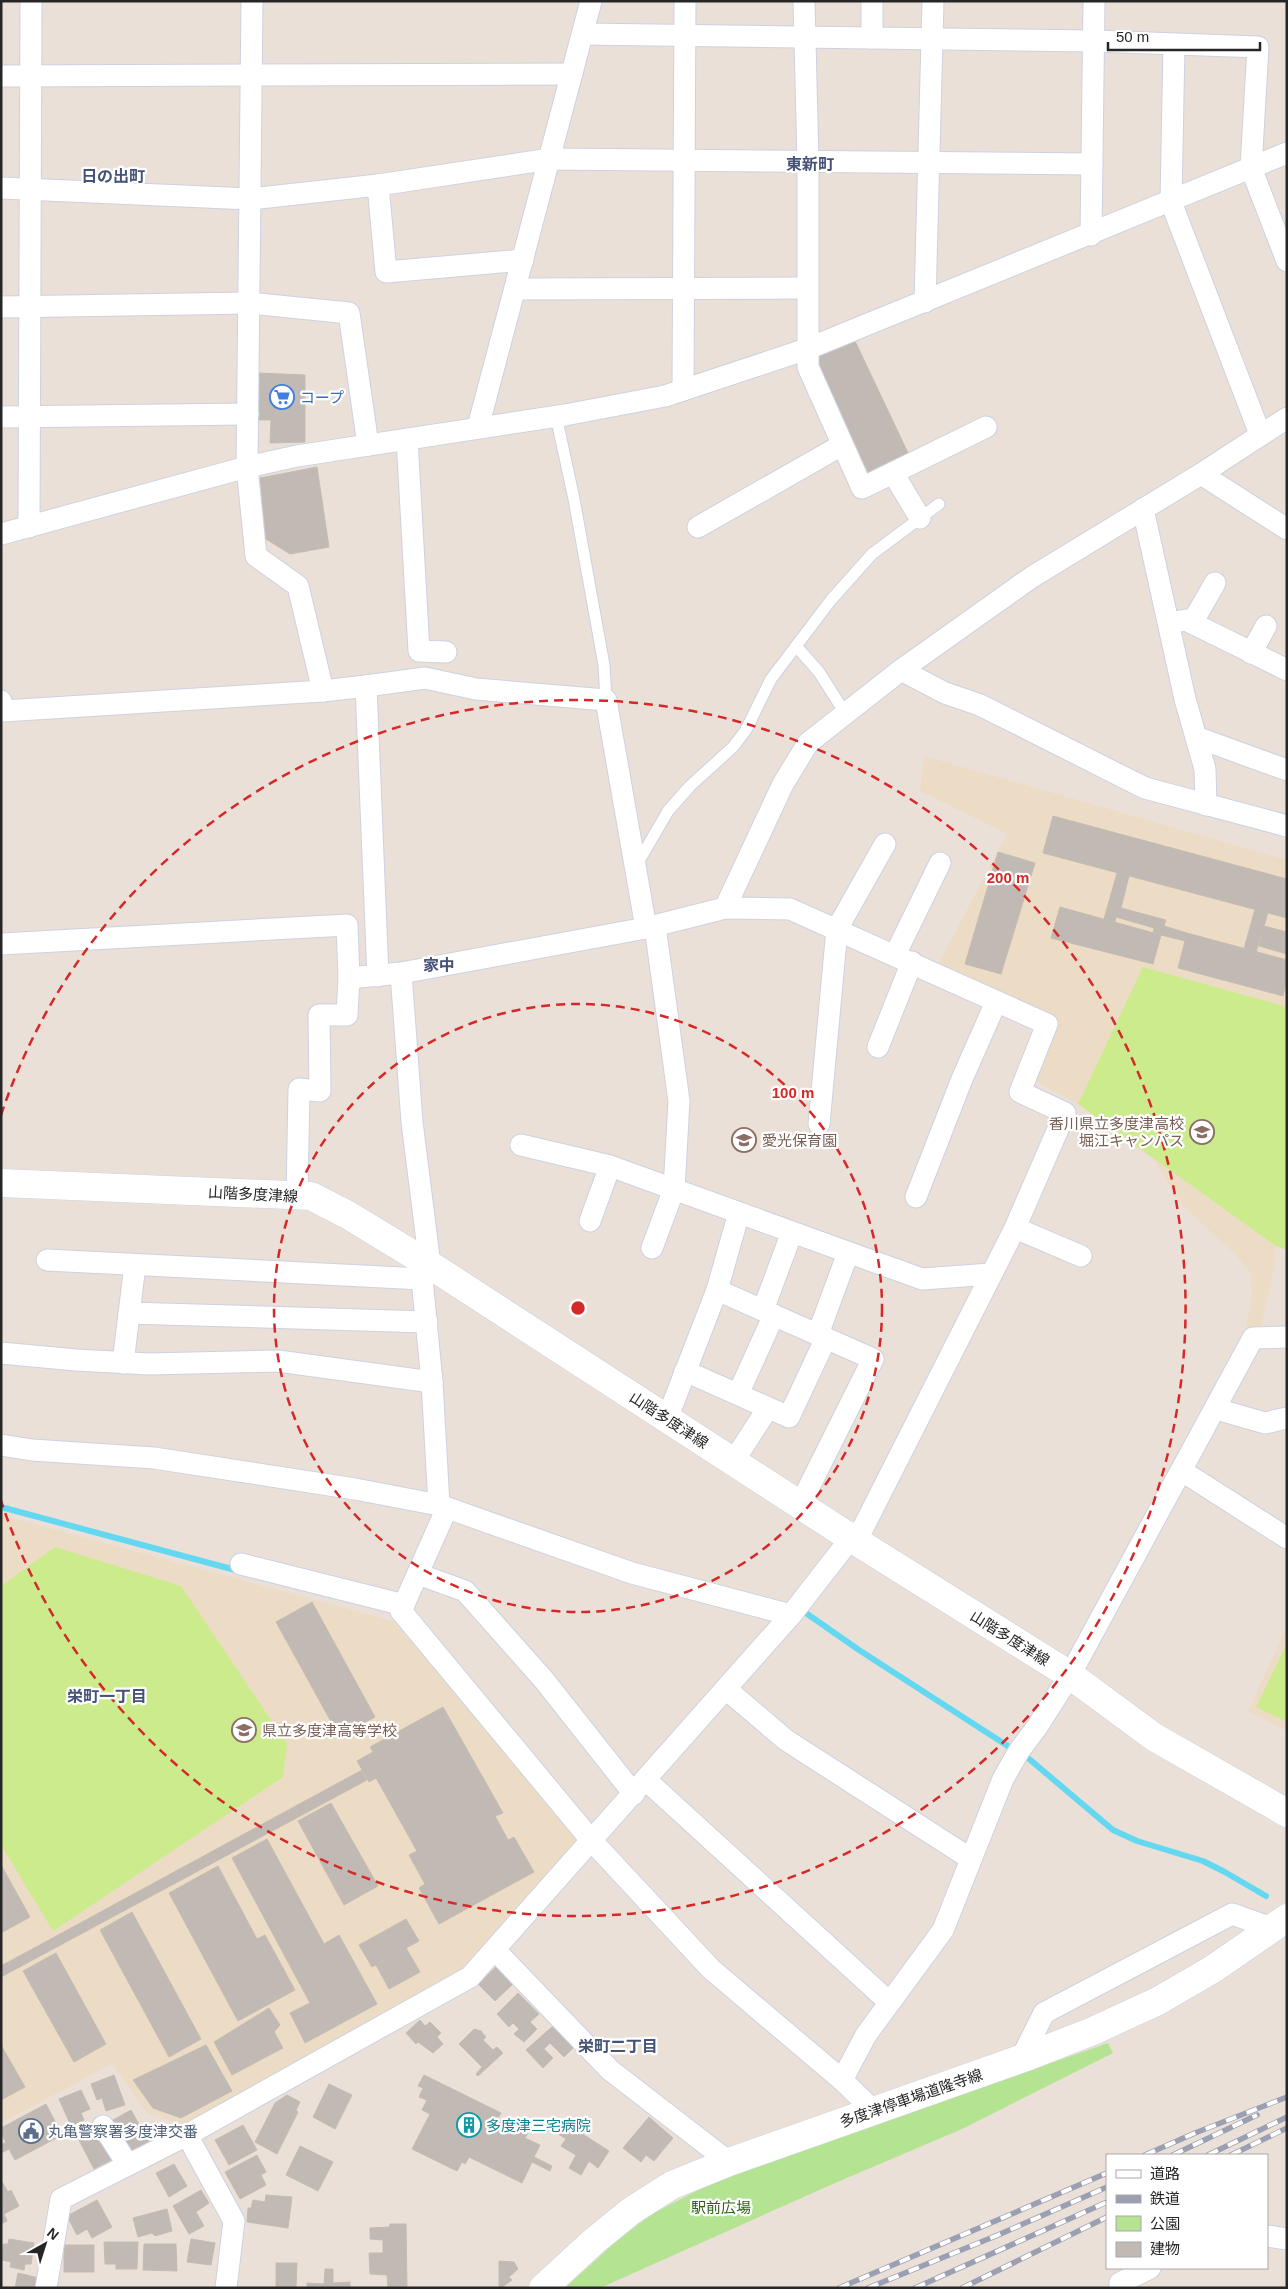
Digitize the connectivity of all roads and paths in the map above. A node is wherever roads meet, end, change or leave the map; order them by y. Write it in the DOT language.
graph roads {
  1 [pos="31,1"];
  2 [pos="252,1"];
  3 [pos="592,1"];
  4 [pos="685,1"];
  5 [pos="804,1"];
  6 [pos="872,1"];
  7 [pos="933,1"];
  8 [pos="1094,1"];
  9 [pos="583,34"];
  10 [pos="685,35"];
  11 [pos="805,37"];
  12 [pos="872,38"];
  13 [pos="933,39"];
  14 [pos="1094,41"];
  15 [pos="1174,44"];
  16 [pos="251,74"];
  17 [pos="572,74"];
  18 [pos="1,76"];
  19 [pos="30,76"];
  20 [pos="1287,153"];
  21 [pos="550,159"];
  22 [pos="684,160"];
  23 [pos="808,162"];
  24 [pos="929,163"];
  25 [pos="1092,164"];
  26 [pos="1251,168"];
  27 [pos="378,185"];
  28 [pos="1,188"];
  29 [pos="30,188"];
  30 [pos="250,199"];
  31 [pos="1170,202"];
  32 [pos="1091,235"];
  33 [pos="523,260"];
  34 [pos="1287,261"];
  35 [pos="684,288"];
  36 [pos="807,288"];
  37 [pos="515,289"];
  38 [pos="925,302"];
  39 [pos="248,303"];
  40 [pos="30,307"];
  41 [pos="1,308"];
  42 [pos="807,350"];
  43 [pos="683,390"];
  44 [pos="248,414"];
  45 [pos="556,416"];
  46 [pos="1,417"];
  47 [pos="29,417"];
  48 [pos="1287,418"];
  49 [pos="986,427"];
  50 [pos="478,428"];
  51 [pos="1260,434"];
  52 [pos="407,439"];
  53 [pos="368,445"];
  54 [pos="842,445"];
  55 [pos="247,467"];
  56 [pos="893,472"];
  57 [pos="1201,474"];
  58 [pos="939,504"];
  59 [pos="1143,510"];
  60 [pos="920,518"];
  61 [pos="1285,523"];
  62 [pos="29,527"];
  63 [pos="698,527"];
  64 [pos="1,534"];
  65 [pos="1215,582"];
  66 [pos="1169,623"];
  67 [pos="1192,623"];
  68 [pos="1266,626"];
  69 [pos="796,646"];
  70 [pos="446,652"];
  71 [pos="1251,653"];
  72 [pos="901,670"];
  73 [pos="1287,670"];
  74 [pos="366,686"];
  75 [pos="323,691"];
  76 [pos="606,700"];
  77 [pos="1,702"];
  78 [pos="845,713"];
  79 [pos="1196,737"];
  80 [pos="1287,770"];
  81 [pos="1206,805"];
  82 [pos="1287,826"];
  83 [pos="885,844"];
  84 [pos="940,863"];
  85 [pos="636,868"];
  86 [pos="725,908"];
  87 [pos="651,927"];
  88 [pos="837,929"];
  89 [pos="1,944"];
  90 [pos="903,959"];
  91 [pos="401,972"];
  92 [pos="378,976"];
  93 [pos="349,978"];
  94 [pos="996,1002"];
  95 [pos="878,1047"];
  96 [pos="819,1124"];
  97 [pos="521,1145"];
  98 [pos="610,1166"];
  99 [pos="1,1183"];
  100 [pos="674,1189"];
  101 [pos="297,1196"];
  102 [pos="916,1197"];
  103 [pos="739,1213"];
  104 [pos="590,1221"];
  105 [pos="1015,1228"];
  106 [pos="792,1232"];
  107 [pos="652,1248"];
  108 [pos="848,1253"];
  109 [pos="1081,1256"];
  110 [pos="47,1260"];
  111 [pos="135,1264"];
  112 [pos="426,1272"];
  113 [pos="992,1274"];
  114 [pos="717,1290"];
  115 [pos="129,1312"];
  116 [pos="769,1313"];
  117 [pos="427,1322"];
  118 [pos="822,1336"];
  119 [pos="1287,1338"];
  120 [pos="1,1353"];
  121 [pos="123,1363"];
  122 [pos="685,1371"];
  123 [pos="432,1382"];
  124 [pos="738,1394"];
  125 [pos="768,1408"];
  126 [pos="1216,1409"];
  127 [pos="1287,1418"];
  128 [pos="667,1419"];
  129 [pos="1,1445"];
  130 [pos="733,1462"];
  131 [pos="1182,1471"];
  132 [pos="800,1505"];
  133 [pos="443,1506"];
  134 [pos="851,1538"];
  135 [pos="1287,1538"];
  136 [pos="241,1564"];
  137 [pos="418,1574"];
  138 [pos="404,1605"];
  139 [pos="791,1615"];
  140 [pos="1070,1675"];
  141 [pos="726,1689"];
  142 [pos="640,1787"];
  143 [pos="1287,1813"];
  144 [pos="590,1840"];
  145 [pos="971,1858"];
  146 [pos="1280,1923"];
  147 [pos="495,1950"];
  148 [pos="888,2002"];
  149 [pos="1021,2059"];
  150 [pos="842,2080"];
  151 [pos="874,2111"];
  152 [pos="103,2126"];
  153 [pos="187,2135"];
  154 [pos="730,2162"];
  155 [pos="128,2165"];
  156 [pos="1268,2236"];
  157 [pos="1287,2239"];
  158 [pos="1148,2269"];
  159 [pos="46,2288"];
  160 [pos="226,2288"];
  161 [pos="543,2288"];
  162 [pos="1120,2288"];
  1 -- 19 [label="street"];
  2 -- 16 [label="street"];
  3 -- 9 [label="street"];
  4 -- 10 [label="street"];
  5 -- 11 [label="street"];
  6 -- 12 [label="street"];
  7 -- 13 [label="street"];
  8 -- 14 [label="street"];
  9 -- 10 [label="street"];
  9 -- 17 [label="street"];
  10 -- 11 [label="street"];
  10 -- 22 [label="street"];
  11 -- 12 [label="street"];
  11 -- 23 [label="street"];
  12 -- 13 [label="street"];
  13 -- 14 [label="street"];
  13 -- 24 [label="street"];
  14 -- 15 [label="street"];
  14 -- 25 [label="street"];
  15 -- 26 [label="street"];
  15 -- 31 [label="street"];
  16 -- 17 [label="street"];
  16 -- 19 [label="street"];
  16 -- 30 [label="street"];
  17 -- 21 [label="street"];
  18 -- 19 [label="street"];
  19 -- 29 [label="street"];
  20 -- 26 [label="street"];
  21 -- 22 [label="street"];
  21 -- 27 [label="street"];
  21 -- 33 [label="street"];
  22 -- 23 [label="street"];
  22 -- 35 [label="street"];
  23 -- 24 [label="street"];
  23 -- 36 [label="street"];
  24 -- 25 [label="street"];
  24 -- 38 [label="street"];
  25 -- 32 [label="street"];
  26 -- 31 [label="street"];
  26 -- 34 [label="street"];
  27 -- 30 [label="street"];
  27 -- 33 [label="street"];
  28 -- 29 [label="street"];
  29 -- 30 [label="street"];
  29 -- 40 [label="street"];
  30 -- 39 [label="street"];
  31 -- 32 [label="street"];
  31 -- 51 [label="street"];
  32 -- 38 [label="street"];
  33 -- 37 [label="street"];
  35 -- 36 [label="street"];
  35 -- 37 [label="street"];
  35 -- 43 [label="street"];
  36 -- 42 [label="street"];
  37 -- 50 [label="street"];
  38 -- 42 [label="street"];
  39 -- 40 [label="street"];
  39 -- 44 [label="street"];
  39 -- 53 [label="street"];
  40 -- 41 [label="street"];
  40 -- 47 [label="street"];
  42 -- 43 [label="street"];
  42 -- 54 [label="street"];
  43 -- 45 [label="street"];
  44 -- 47 [label="street"];
  44 -- 55 [label="street"];
  45 -- 50 [label="street"];
  45 -- 76 [label="lane"];
  46 -- 47 [label="street"];
  47 -- 62 [label="street"];
  48 -- 51 [label="street"];
  49 -- 56 [label="street"];
  50 -- 52 [label="street"];
  51 -- 57 [label="street"];
  52 -- 53 [label="street"];
  52 -- 70 [label="street"];
  53 -- 55 [label="street"];
  54 -- 56 [label="street"];
  54 -- 63 [label="street"];
  55 -- 62 [label="street"];
  55 -- 75 [label="street"];
  56 -- 60 [label="street"];
  57 -- 59 [label="street"];
  57 -- 61 [label="street"];
  58 -- 60 [label="lane"];
  59 -- 66 [label="street"];
  59 -- 72 [label="street"];
  60 -- 69 [label="lane"];
  62 -- 64 [label="street"];
  65 -- 67 [label="street"];
  66 -- 67 [label="street"];
  66 -- 79 [label="street"];
  67 -- 71 [label="street"];
  68 -- 71 [label="street"];
  69 -- 78 [label="lane"];
  69 -- 85 [label="lane"];
  71 -- 73 [label="street"];
  72 -- 78 [label="street"];
  72 -- 81 [label="street"];
  74 -- 75 [label="street"];
  74 -- 76 [label="street"];
  74 -- 92 [label="street"];
  75 -- 77 [label="street"];
  76 -- 85 [label="street"];
  78 -- 86 [label="street"];
  79 -- 80 [label="street"];
  79 -- 81 [label="street"];
  81 -- 82 [label="street"];
  83 -- 88 [label="street"];
  84 -- 90 [label="street"];
  85 -- 87 [label="street"];
  86 -- 87 [label="street"];
  86 -- 88 [label="street"];
  87 -- 91 [label="street"];
  87 -- 100 [label="street"];
  88 -- 90 [label="street"];
  88 -- 96 [label="street"];
  89 -- 93 [label="street"];
  90 -- 94 [label="street"];
  90 -- 95 [label="street"];
  91 -- 92 [label="street"];
  91 -- 112 [label="street"];
  92 -- 93 [label="street"];
  93 -- 101 [label="street"];
  94 -- 102 [label="street"];
  94 -- 105 [label="street"];
  97 -- 98 [label="street"];
  98 -- 100 [label="street"];
  98 -- 104 [label="street"];
  99 -- 101 [label="main road, 山階多度津線"];
  100 -- 103 [label="street"];
  100 -- 107 [label="street"];
  101 -- 112 [label="main road, 山階多度津線"];
  103 -- 106 [label="street"];
  103 -- 114 [label="street"];
  105 -- 109 [label="street"];
  105 -- 113 [label="street"];
  106 -- 108 [label="street"];
  106 -- 116 [label="street"];
  108 -- 113 [label="street"];
  108 -- 118 [label="street"];
  110 -- 111 [label="street"];
  111 -- 112 [label="street"];
  111 -- 115 [label="street"];
  112 -- 117 [label="street"];
  112 -- 128 [label="main road, 山階多度津線"];
  113 -- 134 [label="street"];
  114 -- 116 [label="street"];
  114 -- 122 [label="street"];
  115 -- 117 [label="street"];
  115 -- 121 [label="street"];
  116 -- 118 [label="street"];
  116 -- 124 [label="street"];
  117 -- 123 [label="street"];
  118 -- 125 [label="street"];
  118 -- 132 [label="street"];
  119 -- 126 [label="street"];
  120 -- 121 [label="street"];
  121 -- 123 [label="street"];
  122 -- 124 [label="street"];
  122 -- 128 [label="street"];
  123 -- 133 [label="street"];
  124 -- 125 [label="street"];
  125 -- 130 [label="street"];
  126 -- 127 [label="street"];
  126 -- 131 [label="street"];
  128 -- 130 [label="main road, 山階多度津線"];
  129 -- 133 [label="street"];
  130 -- 132 [label="main road, 山階多度津線"];
  131 -- 135 [label="street"];
  131 -- 140 [label="street"];
  132 -- 134 [label="main road, 山階多度津線"];
  133 -- 137 [label="street"];
  133 -- 139 [label="street"];
  134 -- 139 [label="street"];
  134 -- 140 [label="main road, 山階多度津線"];
  136 -- 138 [label="street"];
  137 -- 138 [label="street"];
  137 -- 142 [label="street"];
  138 -- 144 [label="street"];
  139 -- 141 [label="street"];
  140 -- 143 [label="main road, 山階多度津線"];
  140 -- 145 [label="street"];
  141 -- 142 [label="street"];
  141 -- 145 [label="street"];
  142 -- 144 [label="street"];
  142 -- 148 [label="street"];
  144 -- 147 [label="street"];
  144 -- 150 [label="street"];
  145 -- 148 [label="street"];
  146 -- 149 [label="main road, 多度津停車場道隆寺線"];
  146 -- 149 [label="street"];
  147 -- 153 [label="street"];
  147 -- 154 [label="street"];
  148 -- 150 [label="street"];
  149 -- 151 [label="main road, 多度津停車場道隆寺線"];
  150 -- 151 [label="street"];
  151 -- 154 [label="main road, 多度津停車場道隆寺線"];
  152 -- 155 [label="street"];
  153 -- 155 [label="street"];
  153 -- 160 [label="street"];
  154 -- 161 [label="main road, 多度津停車場道隆寺線"];
  155 -- 159 [label="street"];
  156 -- 157 [label="street"];
  158 -- 162 [label="street"];
}
